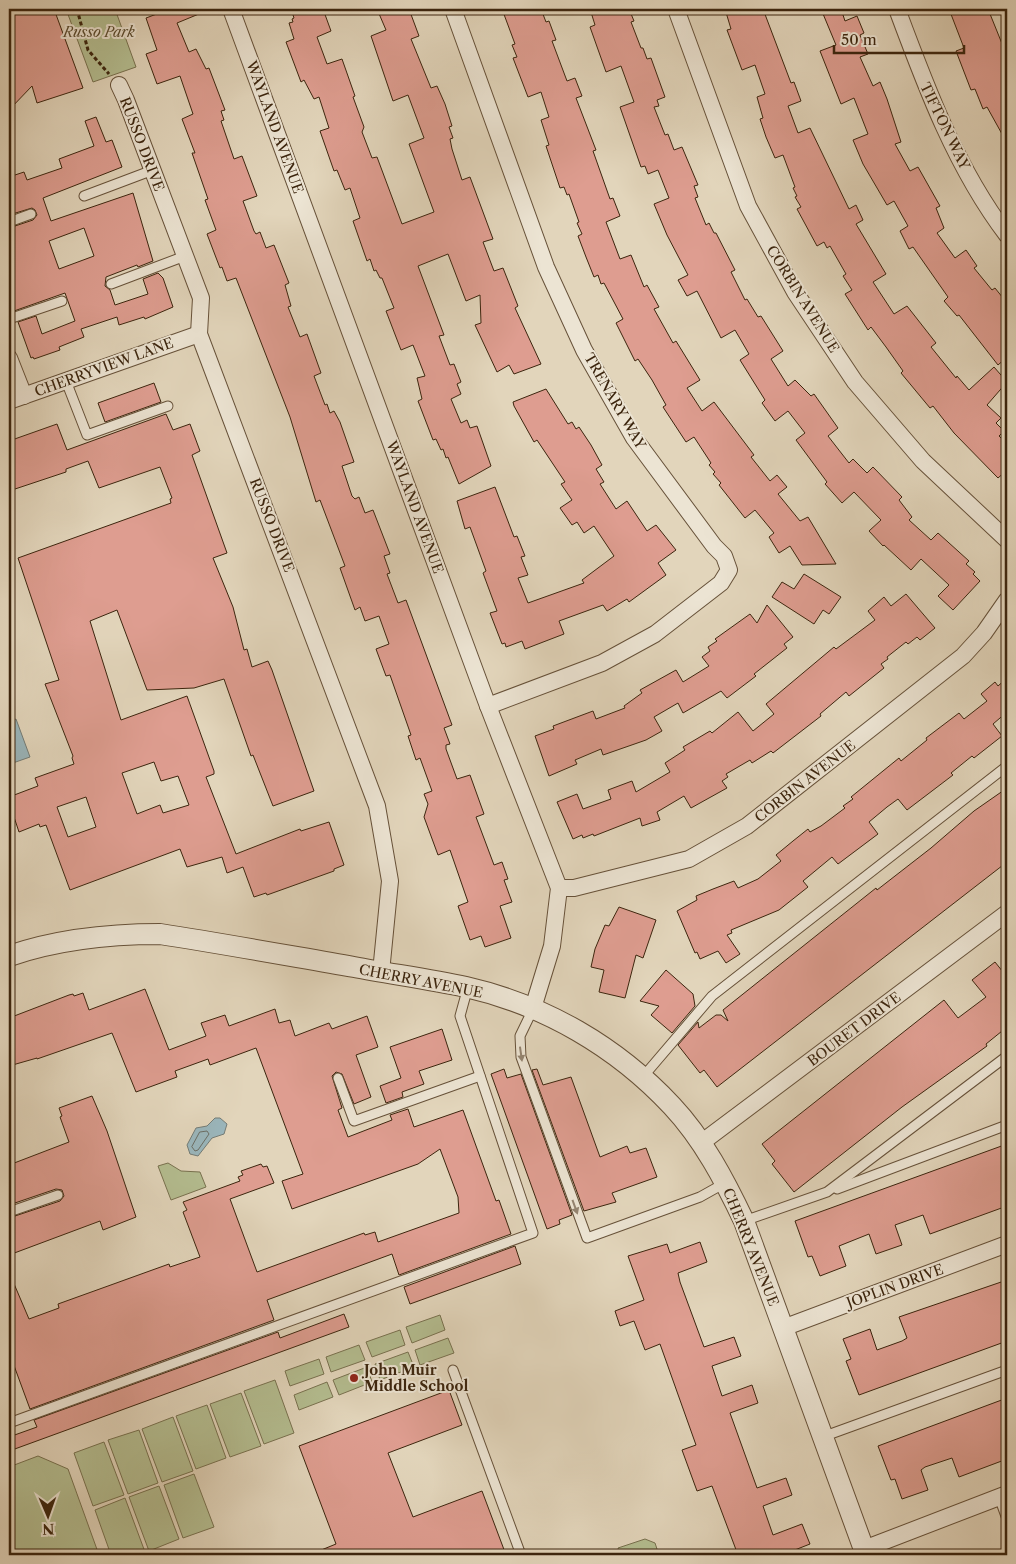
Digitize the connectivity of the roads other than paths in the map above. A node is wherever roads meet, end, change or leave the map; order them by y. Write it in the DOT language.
graph roads {
  1 [pos="231,9"];
  2 [pos="453,9"];
  3 [pos="676,9"];
  4 [pos="897,9"];
  5 [pos="119,85"];
  6 [pos="153,170"];
  7 [pos="84,196"];
  8 [pos="31,214"];
  9 [pos="9,222"];
  10 [pos="1007,235"];
  11 [pos="185,256"];
  12 [pos="111,284"];
  13 [pos="62,301"];
  14 [pos="9,319"];
  15 [pos="199,334"];
  16 [pos="9,358"];
  17 [pos="66,381"];
  18 [pos="16,399"];
  19 [pos="168,406"];
  20 [pos="1007,540"];
  21 [pos="1007,600"];
  22 [pos="488,706"];
  23 [pos="1007,766"];
  24 [pos="559,888"];
  25 [pos="1006,918"];
  26 [pos="9,956"];
  27 [pos="381,972"];
  28 [pos="468,988"];
  29 [pos="533,1008"];
  30 [pos="1007,1056"];
  31 [pos="480,1076"];
  32 [pos="338,1078"];
  33 [pos="642,1078"];
  34 [pos="1007,1125"];
  35 [pos="701,1144"];
  36 [pos="726,1183"];
  37 [pos="827,1192"];
  38 [pos="58,1195"];
  39 [pos="9,1212"];
  40 [pos="744,1221"];
  41 [pos="1007,1244"];
  42 [pos="783,1328"];
  43 [pos="453,1370"];
  44 [pos="1007,1370"];
  45 [pos="9,1423"];
  46 [pos="825,1436"];
  47 [pos="1003,1496"];
  48 [pos="1007,1519"];
  49 [pos="865,1552"];
  50 [pos="521,1555"];
  1 -- 22 [label="street, WAYLAND AVENUE"];
  2 -- 22 [label="street, TRENARY WAY"];
  3 -- 20 [label="street, CORBIN AVENUE"];
  4 -- 10 [label="street, TIFTON WAY"];
  5 -- 6 [label="street, RUSSO DRIVE"];
  6 -- 7 [label="lane"];
  6 -- 11 [label="street, RUSSO DRIVE"];
  8 -- 9 [label="lane"];
  11 -- 12 [label="lane"];
  11 -- 15 [label="street, RUSSO DRIVE"];
  13 -- 14 [label="lane"];
  15 -- 17 [label="street, CHERRYVIEW LANE"];
  15 -- 27 [label="street, RUSSO DRIVE"];
  16 -- 18 [label="street"];
  17 -- 18 [label="street, CHERRYVIEW LANE"];
  17 -- 19 [label="lane"];
  21 -- 24 [label="street, CORBIN AVENUE"];
  22 -- 24 [label="street, WAYLAND AVENUE"];
  23 -- 33 [label="lane"];
  24 -- 29 [label="street, WAYLAND AVENUE"];
  25 -- 35 [label="street, BOURET DRIVE"];
  26 -- 27 [label="street, CHERRY AVENUE"];
  27 -- 28 [label="street, CHERRY AVENUE"];
  28 -- 29 [label="street, CHERRY AVENUE"];
  28 -- 31 [label="lane"];
  29 -- 33 [label="street, CHERRY AVENUE"];
  29 -- 36 [label="lane, one-way"];
  30 -- 37 [label="lane"];
  31 -- 32 [label="lane"];
  31 -- 45 [label="lane"];
  33 -- 35 [label="street, CHERRY AVENUE"];
  34 -- 37 [label="lane"];
  35 -- 36 [label="street, CHERRY AVENUE"];
  36 -- 40 [label="street, CHERRY AVENUE"];
  37 -- 40 [label="lane"];
  38 -- 39 [label="lane"];
  40 -- 42 [label="street, CHERRY AVENUE"];
  41 -- 42 [label="street, JOPLIN DRIVE"];
  42 -- 46 [label="street, CHERRY AVENUE"];
  43 -- 50 [label="lane"];
  44 -- 46 [label="lane"];
  46 -- 49 [label="street, CHERRY AVENUE"];
  47 -- 48 [label="lane"];
  47 -- 49 [label="street"];
}
